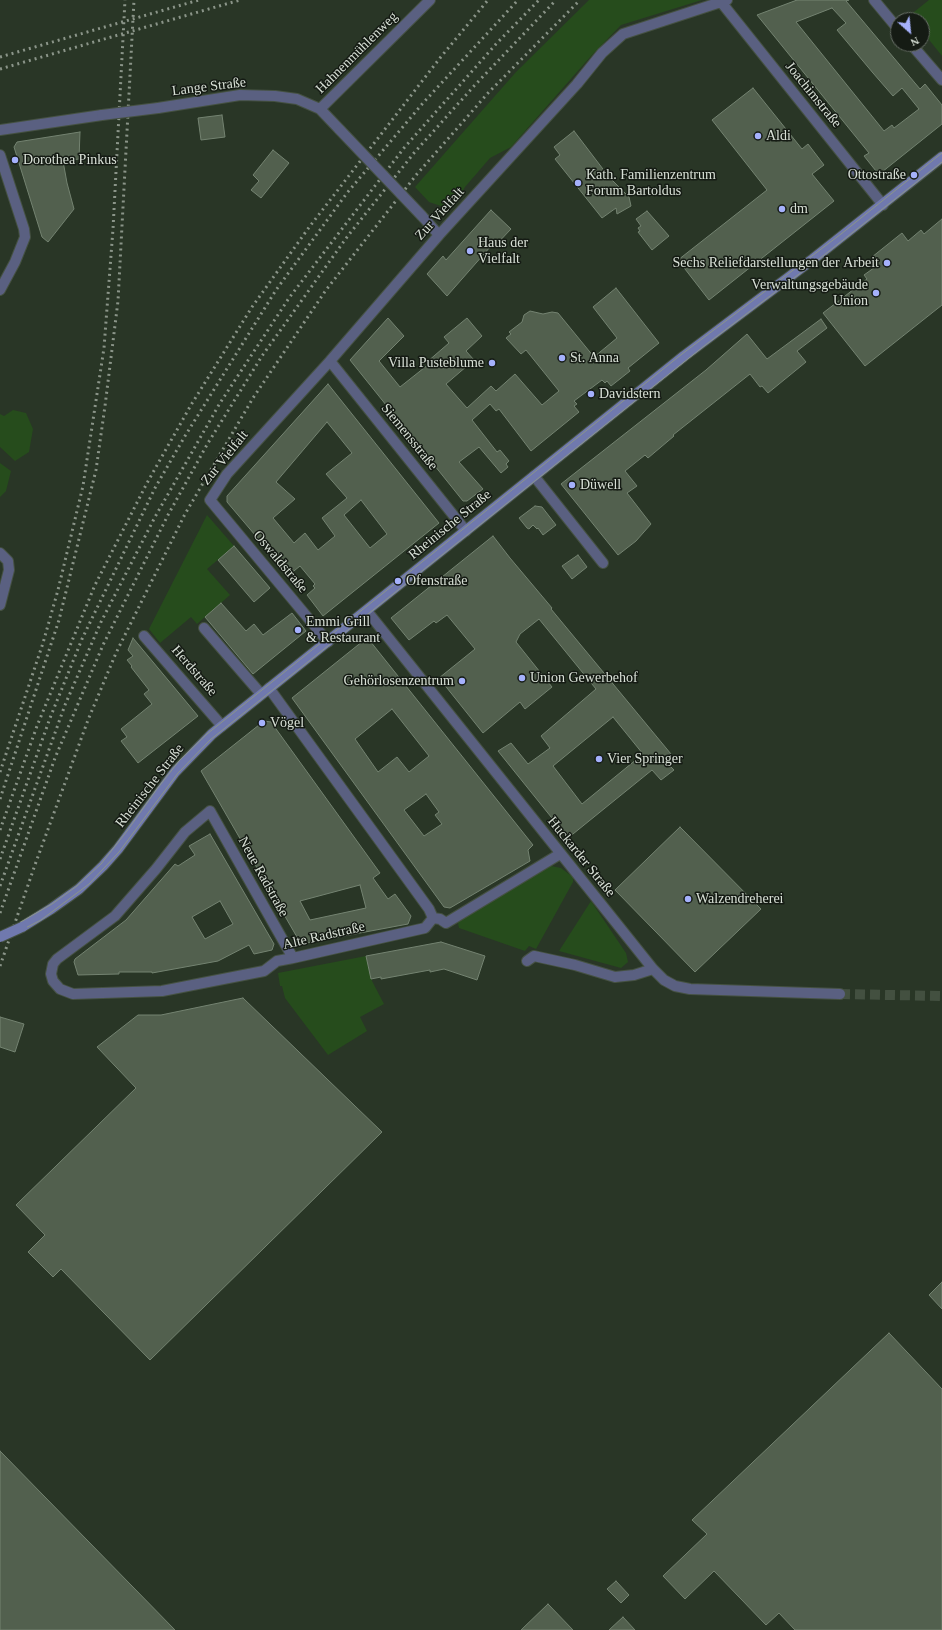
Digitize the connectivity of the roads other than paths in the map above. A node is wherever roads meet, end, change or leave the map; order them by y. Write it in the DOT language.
graph roads {
  1 [pos="430,0"];
  2 [pos="874,0"];
  3 [pos="724,1"];
  4 [pos="890,19"];
  5 [pos="918,52"];
  6 [pos="942,80"];
  7 [pos="320,109"];
  8 [pos="0,130"];
  9 [pos="0,155"];
  10 [pos="942,157"];
  11 [pos="883,205"];
  12 [pos="439,235"];
  13 [pos="0,290"];
  14 [pos="330,360"];
  15 [pos="534,476"];
  16 [pos="210,500"];
  17 [pos="466,530"];
  18 [pos="0,553"];
  19 [pos="603,563"];
  20 [pos="0,605"];
  21 [pos="367,611"];
  22 [pos="204,628"];
  23 [pos="144,636"];
  24 [pos="328,642"];
  25 [pos="265,691"];
  26 [pos="222,726"];
  27 [pos="560,854"];
  28 [pos="434,918"];
  29 [pos="0,937"];
  30 [pos="293,958"];
  31 [pos="527,961"];
  32 [pos="653,969"];
  33 [pos="73,994"];
  34 [pos="840,994"];
  1 -- 7 [label="street, Hahnenmühlenweg"];
  2 -- 4 [label="street"];
  3 -- 11 [label="street, Joachimstraße"];
  3 -- 12 [label="street, Zur Vielfalt"];
  5 -- 6 [label="street"];
  7 -- 8 [label="street, Lange Straße, bridge"];
  7 -- 12 [label="street, Lange Straße, bridge"];
  9 -- 13 [label="street"];
  10 -- 11 [label="main road, Rheinische Straße"];
  11 -- 15 [label="main road, Rheinische Straße"];
  12 -- 14 [label="street, Zur Vielfalt"];
  14 -- 16 [label="street, Zur Vielfalt"];
  14 -- 17 [label="street, Siemensstraße"];
  15 -- 17 [label="main road, Rheinische Straße"];
  15 -- 19 [label="street"];
  16 -- 24 [label="street, Oswaldstraße"];
  17 -- 21 [label="main road, Rheinische Straße"];
  18 -- 20 [label="street"];
  21 -- 24 [label="main road, Rheinische Straße"];
  21 -- 27 [label="street, Huckarder Straße"];
  22 -- 25 [label="street"];
  23 -- 26 [label="street, Herdstraße"];
  24 -- 25 [label="main road, Rheinische Straße"];
  25 -- 26 [label="main road, Rheinische Straße"];
  25 -- 28 [label="street"];
  26 -- 29 [label="main road, Rheinische Straße, bridge"];
  27 -- 28 [label="street"];
  27 -- 32 [label="street, Huckarder Straße"];
  28 -- 30 [label="street, Alte Radstraße"];
  30 -- 33 [label="street, Alte Radstraße"];
  30 -- 33 [label="street, Neue Radstraße"];
  31 -- 32 [label="street"];
  32 -- 34 [label="street, Huckarder Straße"];
}
